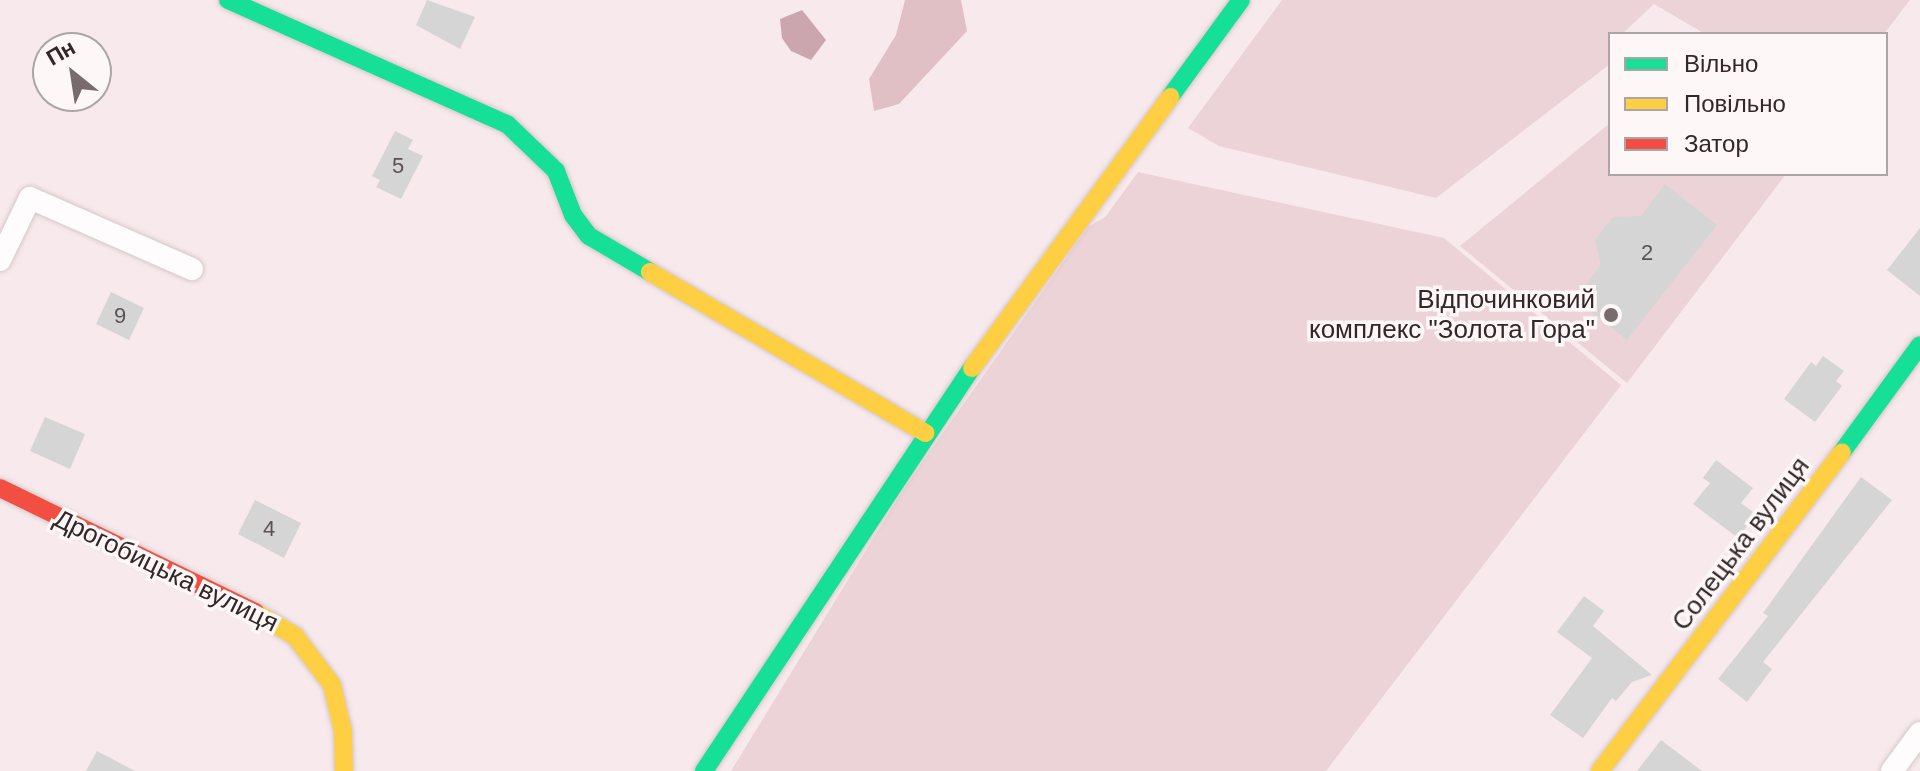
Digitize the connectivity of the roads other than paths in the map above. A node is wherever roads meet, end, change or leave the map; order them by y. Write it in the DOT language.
graph roads {
  1 [pos="228,0"];
  2 [pos="1241,0"];
  3 [pos="0,260"];
  4 [pos="192,269"];
  5 [pos="1920,345"];
  6 [pos="925,433"];
  7 [pos="0,488"];
  8 [pos="1920,733"];
  9 [pos="344,771"];
  10 [pos="704,771"];
  11 [pos="1600,771"];
  12 [pos="1892,771"];
  1 -- 6 [label="street"];
  2 -- 6 [label="street"];
  3 -- 4 [label="street"];
  5 -- 11 [label="street, Солецька вулиця"];
  6 -- 10 [label="street"];
  7 -- 9 [label="street, Дрогобицька вулиця"];
  8 -- 12 [label="street"];
}
